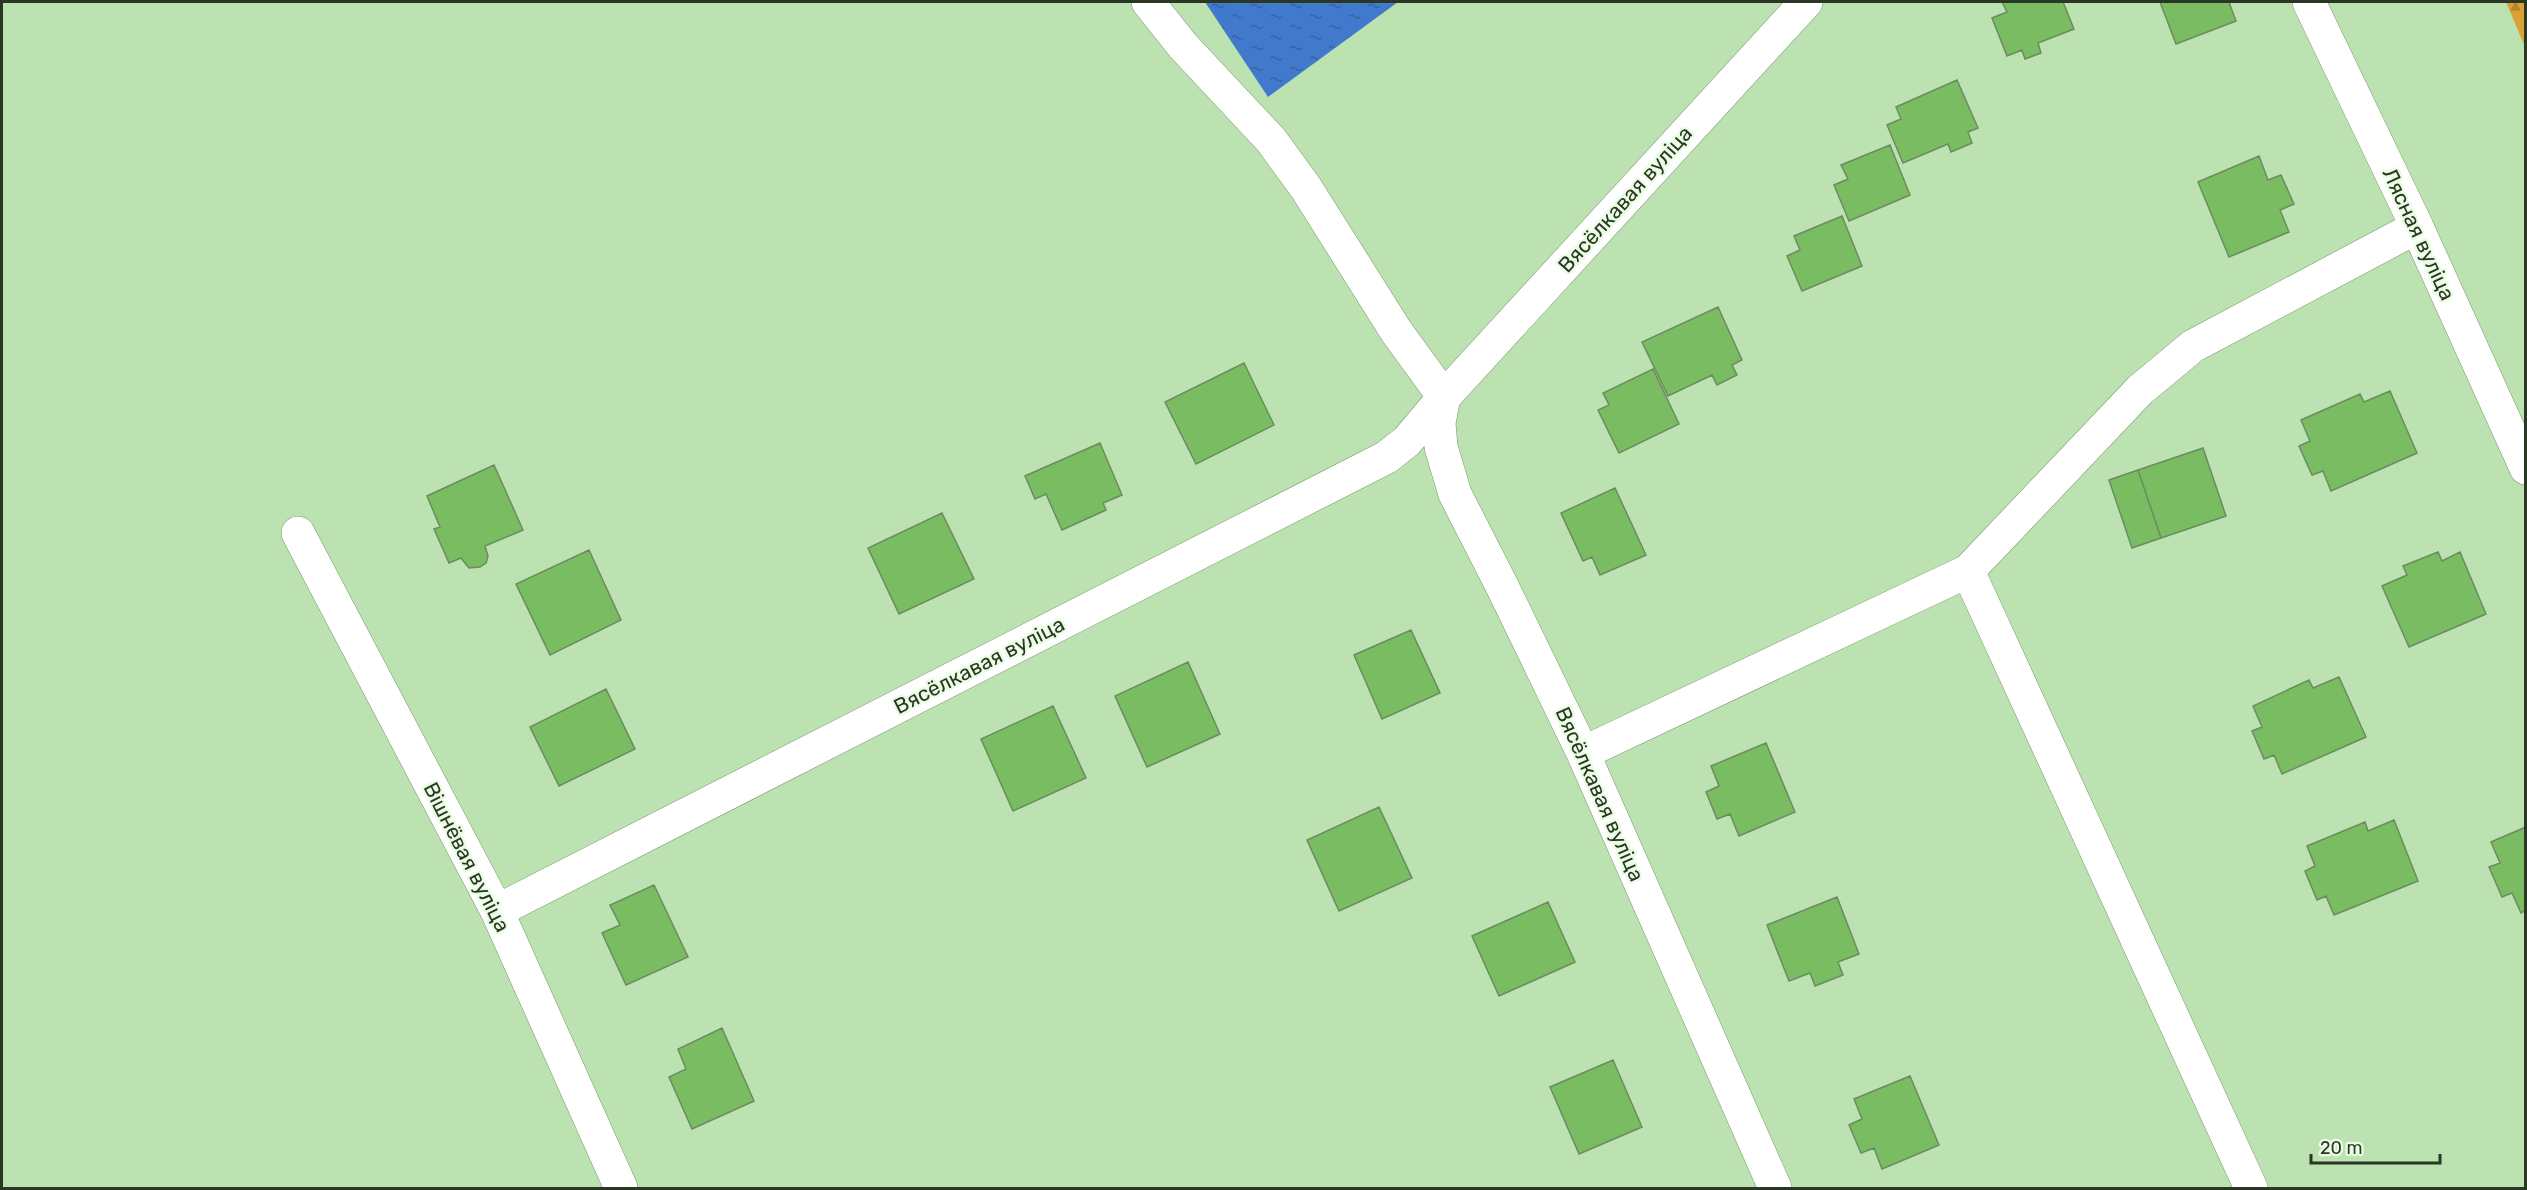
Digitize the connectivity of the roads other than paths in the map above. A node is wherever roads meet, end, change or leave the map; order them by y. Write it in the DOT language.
graph roads {
  1 [pos="1148,2"];
  2 [pos="1806,2"];
  3 [pos="2309,2"];
  4 [pos="2417,227"];
  5 [pos="1444,398"];
  6 [pos="2526,468"];
  7 [pos="298,533"];
  8 [pos="1968,571"];
  9 [pos="1583,753"];
  10 [pos="497,911"];
  11 [pos="621,1188"];
  12 [pos="1775,1188"];
  13 [pos="2251,1188"];
  1 -- 5 [label="street"];
  2 -- 5 [label="street, Вясёлкавая вуліца"];
  3 -- 4 [label="street, Лясная вуліца"];
  4 -- 6 [label="street, Лясная вуліца"];
  4 -- 8 [label="street"];
  5 -- 9 [label="street, Вясёлкавая вуліца"];
  5 -- 10 [label="street, Вясёлкавая вуліца"];
  7 -- 10 [label="street, Вішнёвая вуліца"];
  8 -- 9 [label="street"];
  8 -- 13 [label="street"];
  9 -- 12 [label="street, Вясёлкавая вуліца"];
  10 -- 11 [label="street, Вішнёвая вуліца"];
}
